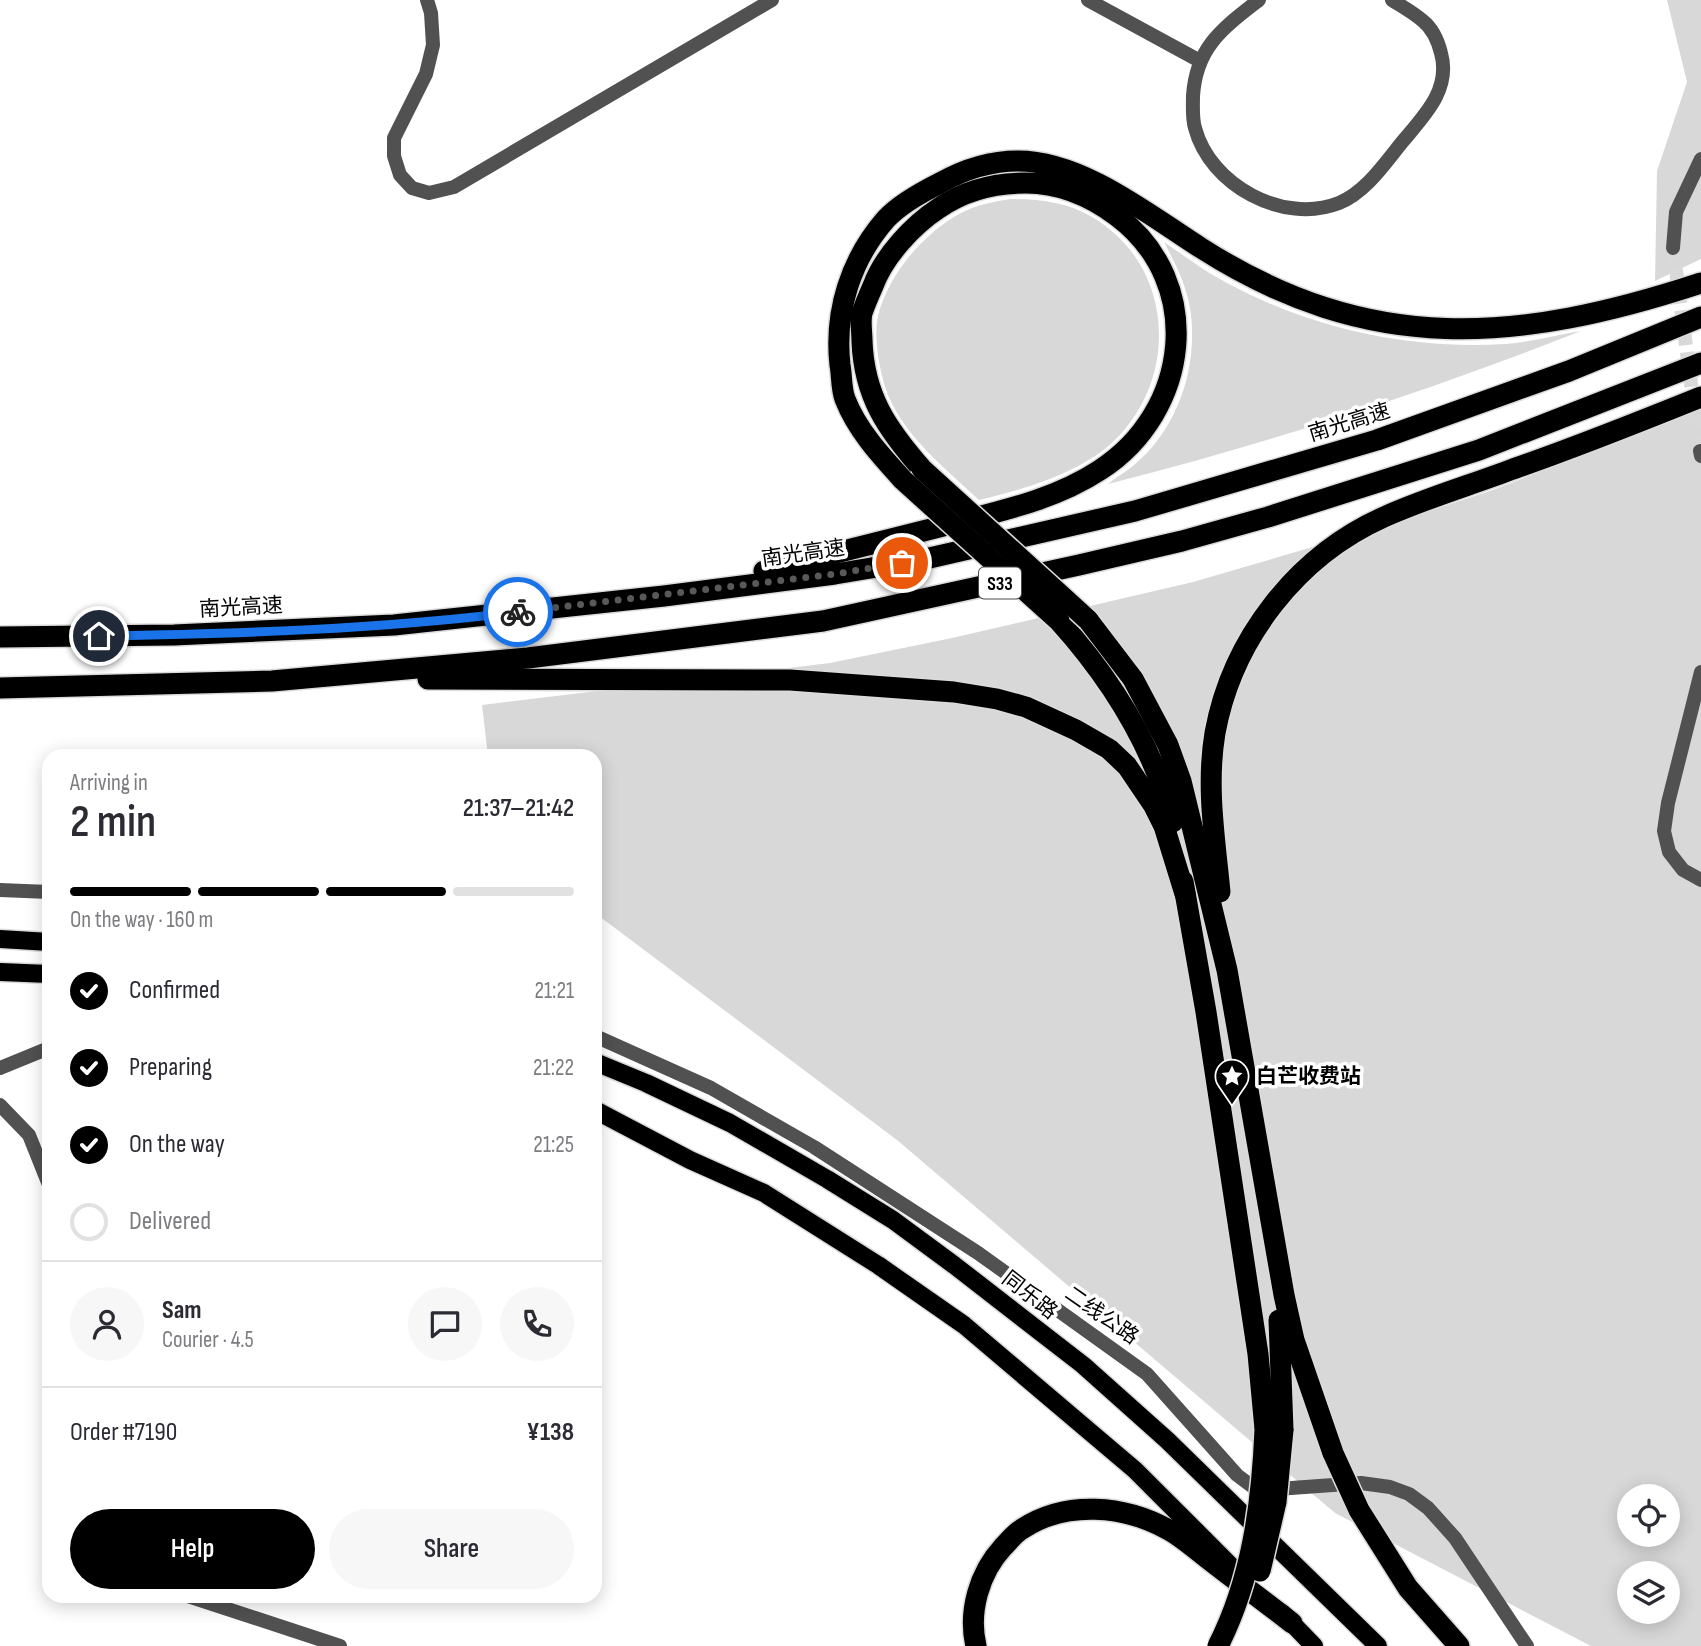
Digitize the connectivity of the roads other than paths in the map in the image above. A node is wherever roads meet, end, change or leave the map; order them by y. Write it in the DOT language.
graph roads {
  1 [pos="427,0"];
  2 [pos="772,0"];
  3 [pos="1088,0"];
  4 [pos="1259,0"];
  5 [pos="1392,0"];
  6 [pos="1200,61"];
  7 [pos="1701,159"];
  8 [pos="1673,248"];
  9 [pos="1701,283"];
  10 [pos="1701,317"];
  11 [pos="1701,363"];
  12 [pos="1701,397"];
  13 [pos="664,596"];
  14 [pos="0,637"];
  15 [pos="1701,672"];
  16 [pos="272,681"];
  17 [pos="0,688"];
  18 [pos="1701,880"];
  19 [pos="0,890"];
  20 [pos="42,891"];
  21 [pos="1185,894"];
  22 [pos="0,939"];
  23 [pos="42,942"];
  24 [pos="1227,970"];
  25 [pos="0,972"];
  26 [pos="42,974"];
  27 [pos="602,1039"];
  28 [pos="42,1051"];
  29 [pos="602,1065"];
  30 [pos="0,1068"];
  31 [pos="0,1105"];
  32 [pos="602,1114"];
  33 [pos="42,1168"];
  34 [pos="1273,1237"];
  35 [pos="1274,1429"];
  36 [pos="209,1603"];
  37 [pos="1292,1623"];
  38 [pos="340,1646"];
  39 [pos="976,1646"];
  40 [pos="1217,1646"];
  41 [pos="1234,1646"];
  42 [pos="1314,1646"];
  43 [pos="1378,1646"];
  44 [pos="1459,1646"];
  45 [pos="1527,1646"];
  1 -- 2 [label="street"];
  3 -- 6 [label="street"];
  4 -- 6 [label="street"];
  5 -- 6 [label="street"];
  7 -- 8 [label="street"];
  9 -- 21 [label="highway, bridge"];
  10 -- 13 [label="highway, 南光高速 / S33"];
  11 -- 16 [label="highway, S33"];
  12 -- 24 [label="highway"];
  13 -- 14 [label="highway, 南光高速 / S33"];
  13 -- 24 [label="highway, bridge"];
  15 -- 18 [label="street"];
  16 -- 17 [label="highway, S33"];
  16 -- 21 [label="highway"];
  19 -- 20 [label="street"];
  21 -- 35 [label="highway"];
  22 -- 23 [label="main road"];
  24 -- 34 [label="highway"];
  25 -- 26 [label="main road"];
  27 -- 45 [label="street, 二线公路"];
  28 -- 30 [label="street"];
  29 -- 43 [label="main road, 同乐路"];
  31 -- 33 [label="street"];
  32 -- 37 [label="main road"];
  34 -- 35 [label="highway"];
  34 -- 44 [label="highway, bridge"];
  35 -- 40 [label="highway, bridge"];
  35 -- 41 [label="highway, bridge"];
  36 -- 38 [label="street"];
  37 -- 39 [label="highway"];
  37 -- 42 [label="main road"];
}
